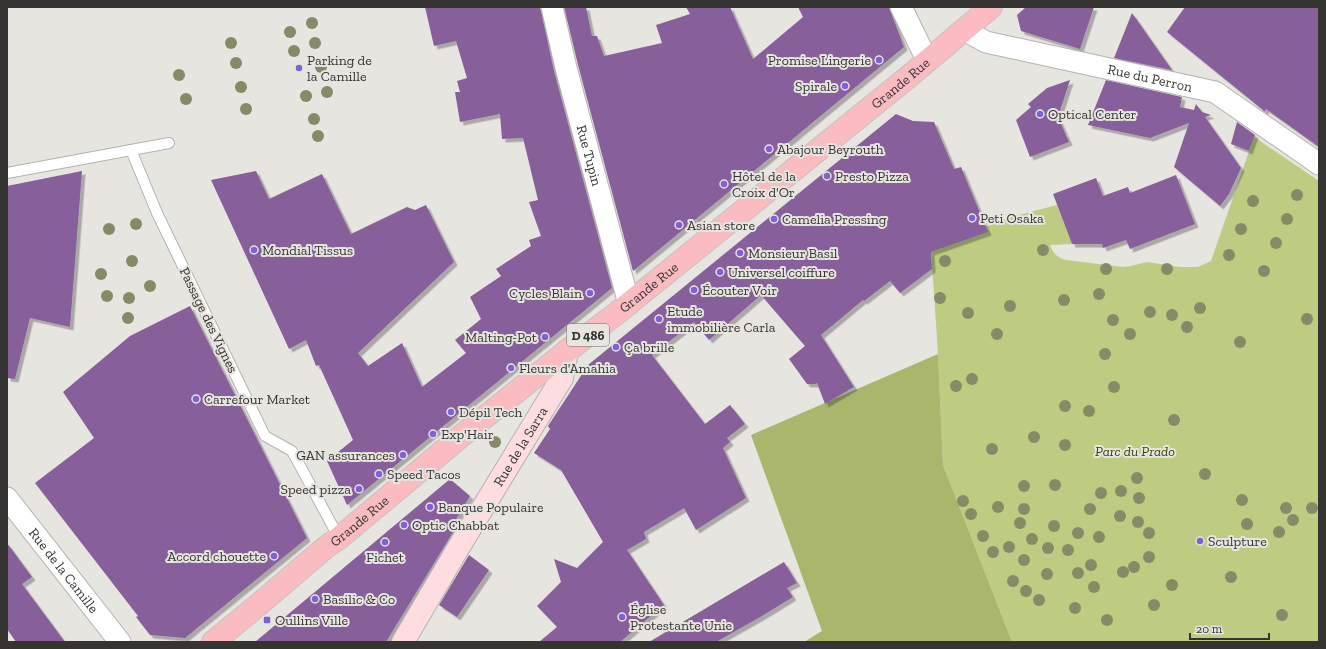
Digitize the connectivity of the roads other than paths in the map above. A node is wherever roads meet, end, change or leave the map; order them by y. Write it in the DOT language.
graph roads {
  1 [pos="552,7"];
  2 [pos="901,7"];
  3 [pos="991,7"];
  4 [pos="964,30"];
  5 [pos="927,60"];
  6 [pos="169,143"];
  7 [pos="131,150"];
  8 [pos="1319,164"];
  9 [pos="7,173"];
  10 [pos="629,304"];
  11 [pos="567,351"];
  12 [pos="7,498"];
  13 [pos="339,538"];
  14 [pos="120,642"];
  15 [pos="213,642"];
  16 [pos="403,642"];
  1 -- 10 [label="street, Rue Tupin"];
  2 -- 5 [label="street"];
  3 -- 4 [label="main road, Grande Rue / D 486"];
  4 -- 5 [label="main road, Grande Rue / D 486"];
  4 -- 8 [label="street, Rue du Perron"];
  5 -- 10 [label="main road, Grande Rue / D 486"];
  6 -- 7 [label="lane"];
  7 -- 9 [label="lane"];
  7 -- 13 [label="lane, Passage des Vignes"];
  10 -- 11 [label="main road, Grande Rue / D 486"];
  11 -- 13 [label="main road, Grande Rue / D 486"];
  11 -- 16 [label="street, Rue de la Sarra"];
  12 -- 14 [label="street, Rue de la Camille"];
  13 -- 15 [label="main road, Grande Rue / D 486"];
}
